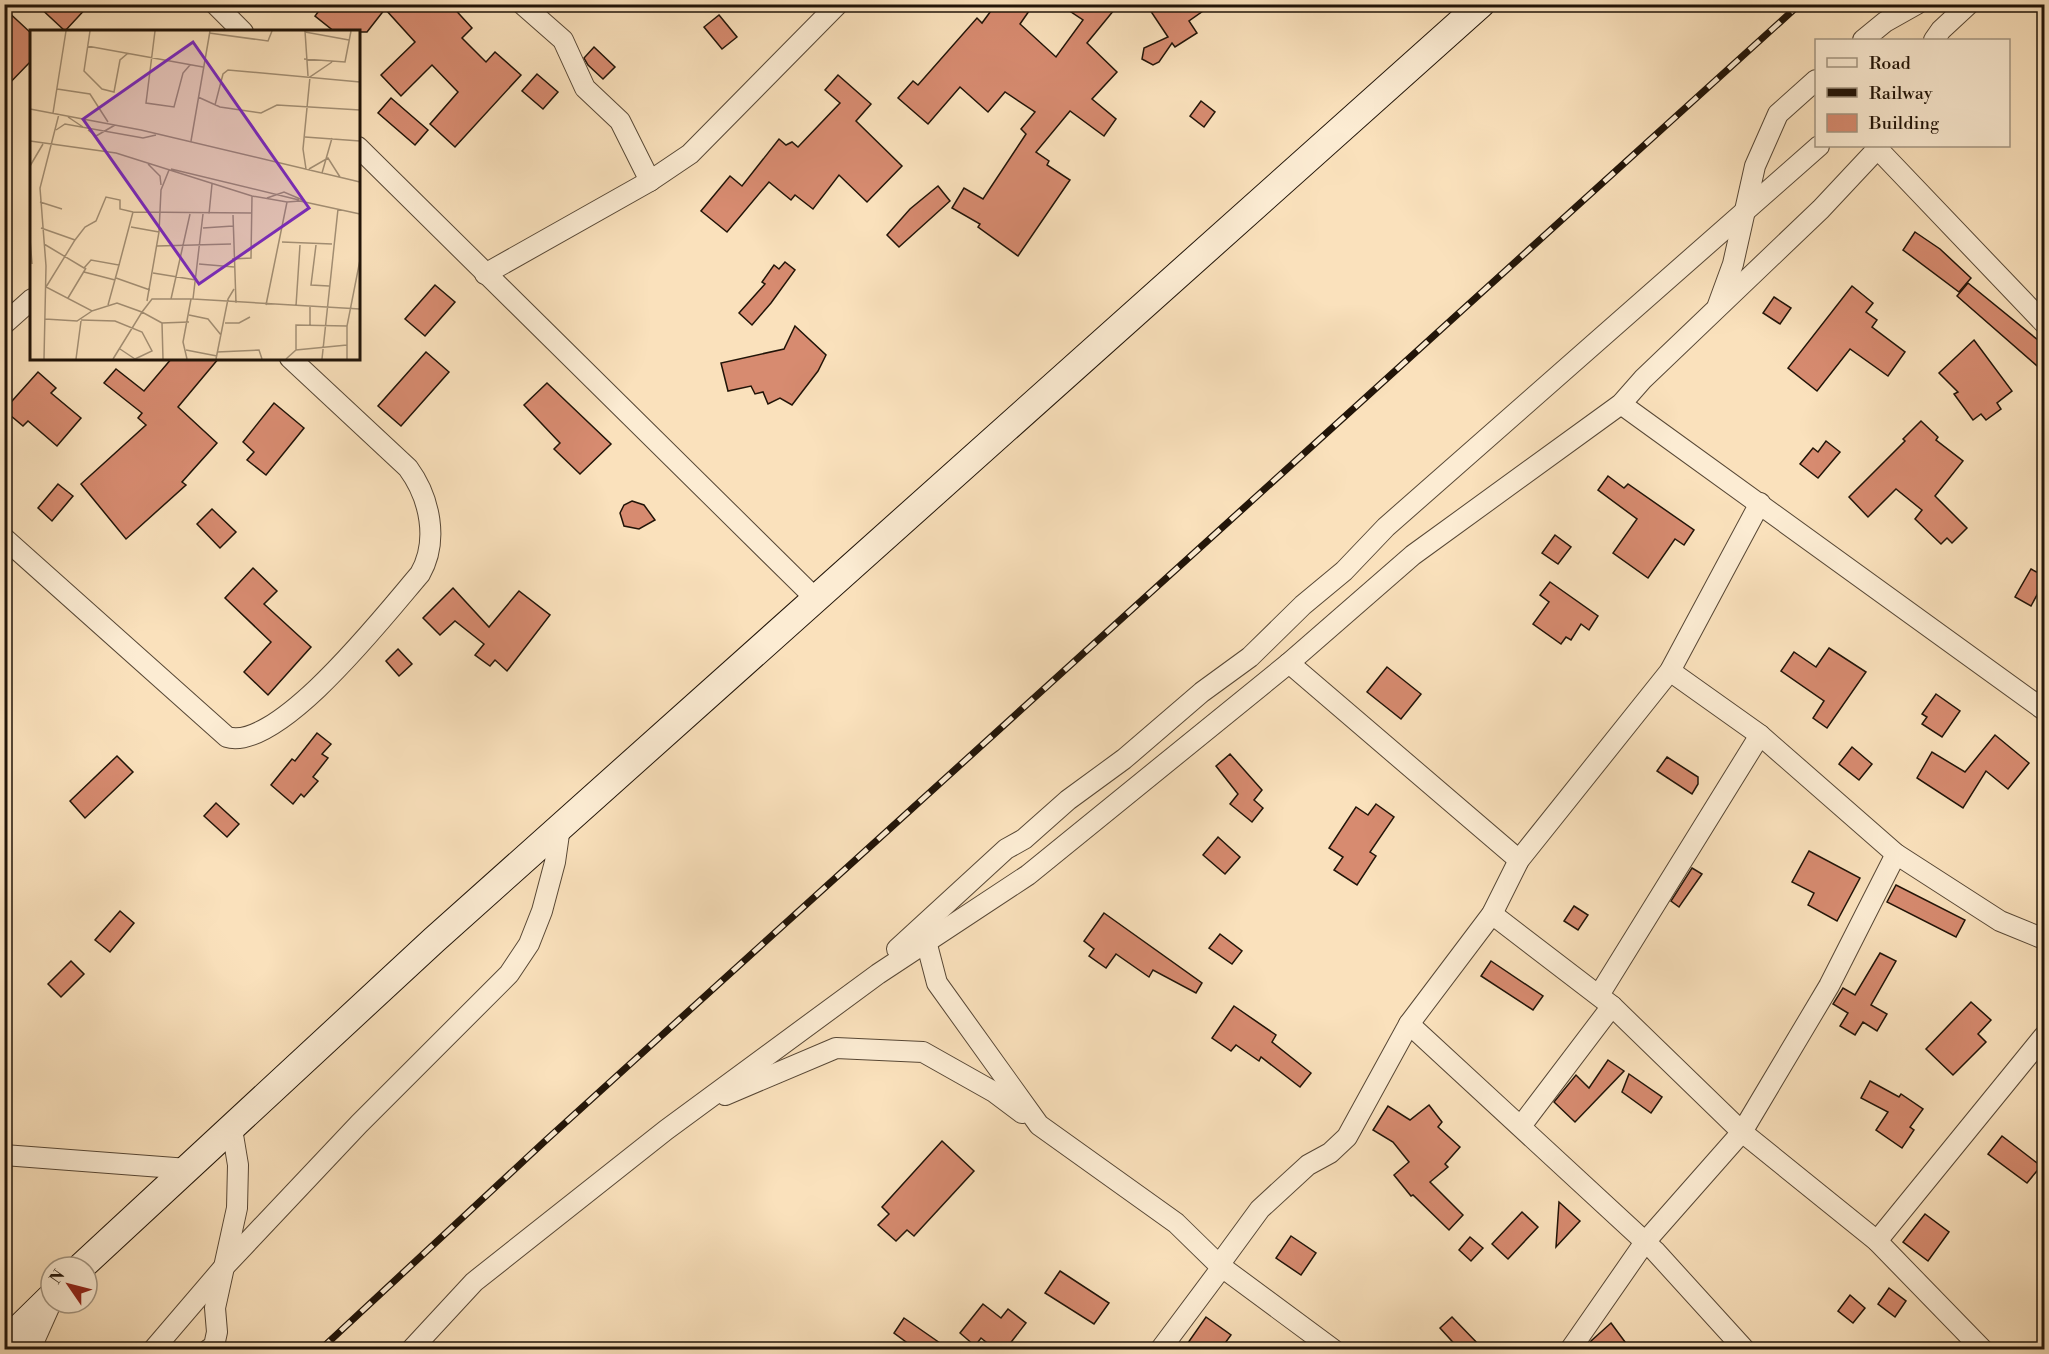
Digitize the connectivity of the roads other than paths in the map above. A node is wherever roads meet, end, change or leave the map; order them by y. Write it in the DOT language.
graph roads {
  1 [pos="215,4"];
  2 [pos="522,4"];
  3 [pos="838,4"];
  4 [pos="1481,4"];
  5 [pos="1917,4"];
  6 [pos="1969,4"];
  7 [pos="241,30"];
  8 [pos="1882,31"];
  9 [pos="1935,37"];
  10 [pos="1865,39"];
  11 [pos="1815,81"];
  12 [pos="1818,147"];
  13 [pos="1878,147"];
  14 [pos="360,149"];
  15 [pos="650,181"];
  16 [pos="1746,212"];
  17 [pos="485,274"];
  18 [pos="30,301"];
  19 [pos="1716,310"];
  20 [pos="2044,322"];
  21 [pos="4,324"];
  22 [pos="292,360"];
  23 [pos="1621,405"];
  24 [pos="1760,503"];
  25 [pos="4,538"];
  26 [pos="817,600"];
  27 [pos="1289,663"];
  28 [pos="1670,671"];
  29 [pos="2044,710"];
  30 [pos="1760,735"];
  31 [pos="560,827"];
  32 [pos="1896,854"];
  33 [pos="1519,860"];
  34 [pos="1492,914"];
  35 [pos="2041,932"];
  36 [pos="926,941"];
  37 [pos="878,974"];
  38 [pos="1606,1000"];
  39 [pos="1410,1024"];
  40 [pos="2044,1036"];
  41 [pos="704,1102"];
  42 [pos="1039,1125"];
  43 [pos="1521,1126"];
  44 [pos="232,1128"];
  45 [pos="1742,1132"];
  46 [pos="4,1155"];
  47 [pos="188,1169"];
  48 [pos="1877,1241"];
  49 [pos="1645,1242"];
  50 [pos="94,1255"];
  51 [pos="1219,1265"];
  52 [pos="224,1267"];
  53 [pos="39,1309"];
  54 [pos="46,1315"];
  55 [pos="4,1343"];
  56 [pos="30,1350"];
  57 [pos="153,1350"];
  58 [pos="208,1350"];
  59 [pos="411,1350"];
  60 [pos="1160,1350"];
  61 [pos="1334,1350"];
  62 [pos="1570,1350"];
  63 [pos="1745,1350"];
  64 [pos="1983,1350"];
  1 -- 7 [label="street"];
  2 -- 15 [label="street"];
  3 -- 15 [label="street"];
  4 -- 26 [label="street"];
  5 -- 8 [label="street"];
  6 -- 9 [label="street"];
  8 -- 10 [label="street"];
  11 -- 16 [label="street"];
  12 -- 16 [label="street"];
  13 -- 19 [label="street"];
  13 -- 20 [label="street"];
  14 -- 17 [label="street"];
  15 -- 17 [label="street"];
  16 -- 19 [label="street"];
  16 -- 37 [label="street"];
  17 -- 26 [label="street"];
  18 -- 21 [label="street"];
  19 -- 23 [label="street"];
  22 -- 25 [label="street"];
  23 -- 24 [label="street"];
  23 -- 27 [label="street"];
  24 -- 28 [label="street"];
  24 -- 29 [label="street"];
  26 -- 31 [label="street"];
  27 -- 33 [label="street"];
  27 -- 36 [label="street"];
  28 -- 30 [label="street"];
  28 -- 33 [label="street"];
  30 -- 32 [label="street"];
  30 -- 38 [label="street"];
  31 -- 44 [label="street"];
  31 -- 52 [label="street"];
  32 -- 35 [label="street"];
  32 -- 45 [label="street"];
  33 -- 34 [label="street"];
  34 -- 38 [label="street"];
  34 -- 39 [label="street"];
  36 -- 37 [label="street"];
  36 -- 42 [label="street"];
  37 -- 41 [label="street"];
  38 -- 43 [label="street"];
  38 -- 45 [label="street"];
  39 -- 43 [label="street"];
  39 -- 51 [label="street"];
  40 -- 48 [label="street"];
  41 -- 42 [label="street"];
  41 -- 59 [label="street"];
  42 -- 51 [label="street"];
  43 -- 49 [label="street"];
  44 -- 47 [label="street"];
  44 -- 52 [label="street"];
  45 -- 48 [label="street"];
  45 -- 49 [label="street"];
  46 -- 47 [label="street"];
  47 -- 50 [label="street"];
  48 -- 64 [label="street"];
  49 -- 62 [label="street"];
  49 -- 63 [label="street"];
  51 -- 60 [label="street"];
  51 -- 61 [label="street"];
  52 -- 57 [label="street"];
  52 -- 58 [label="street"];
  53 -- 55 [label="street"];
  54 -- 56 [label="street"];
}
